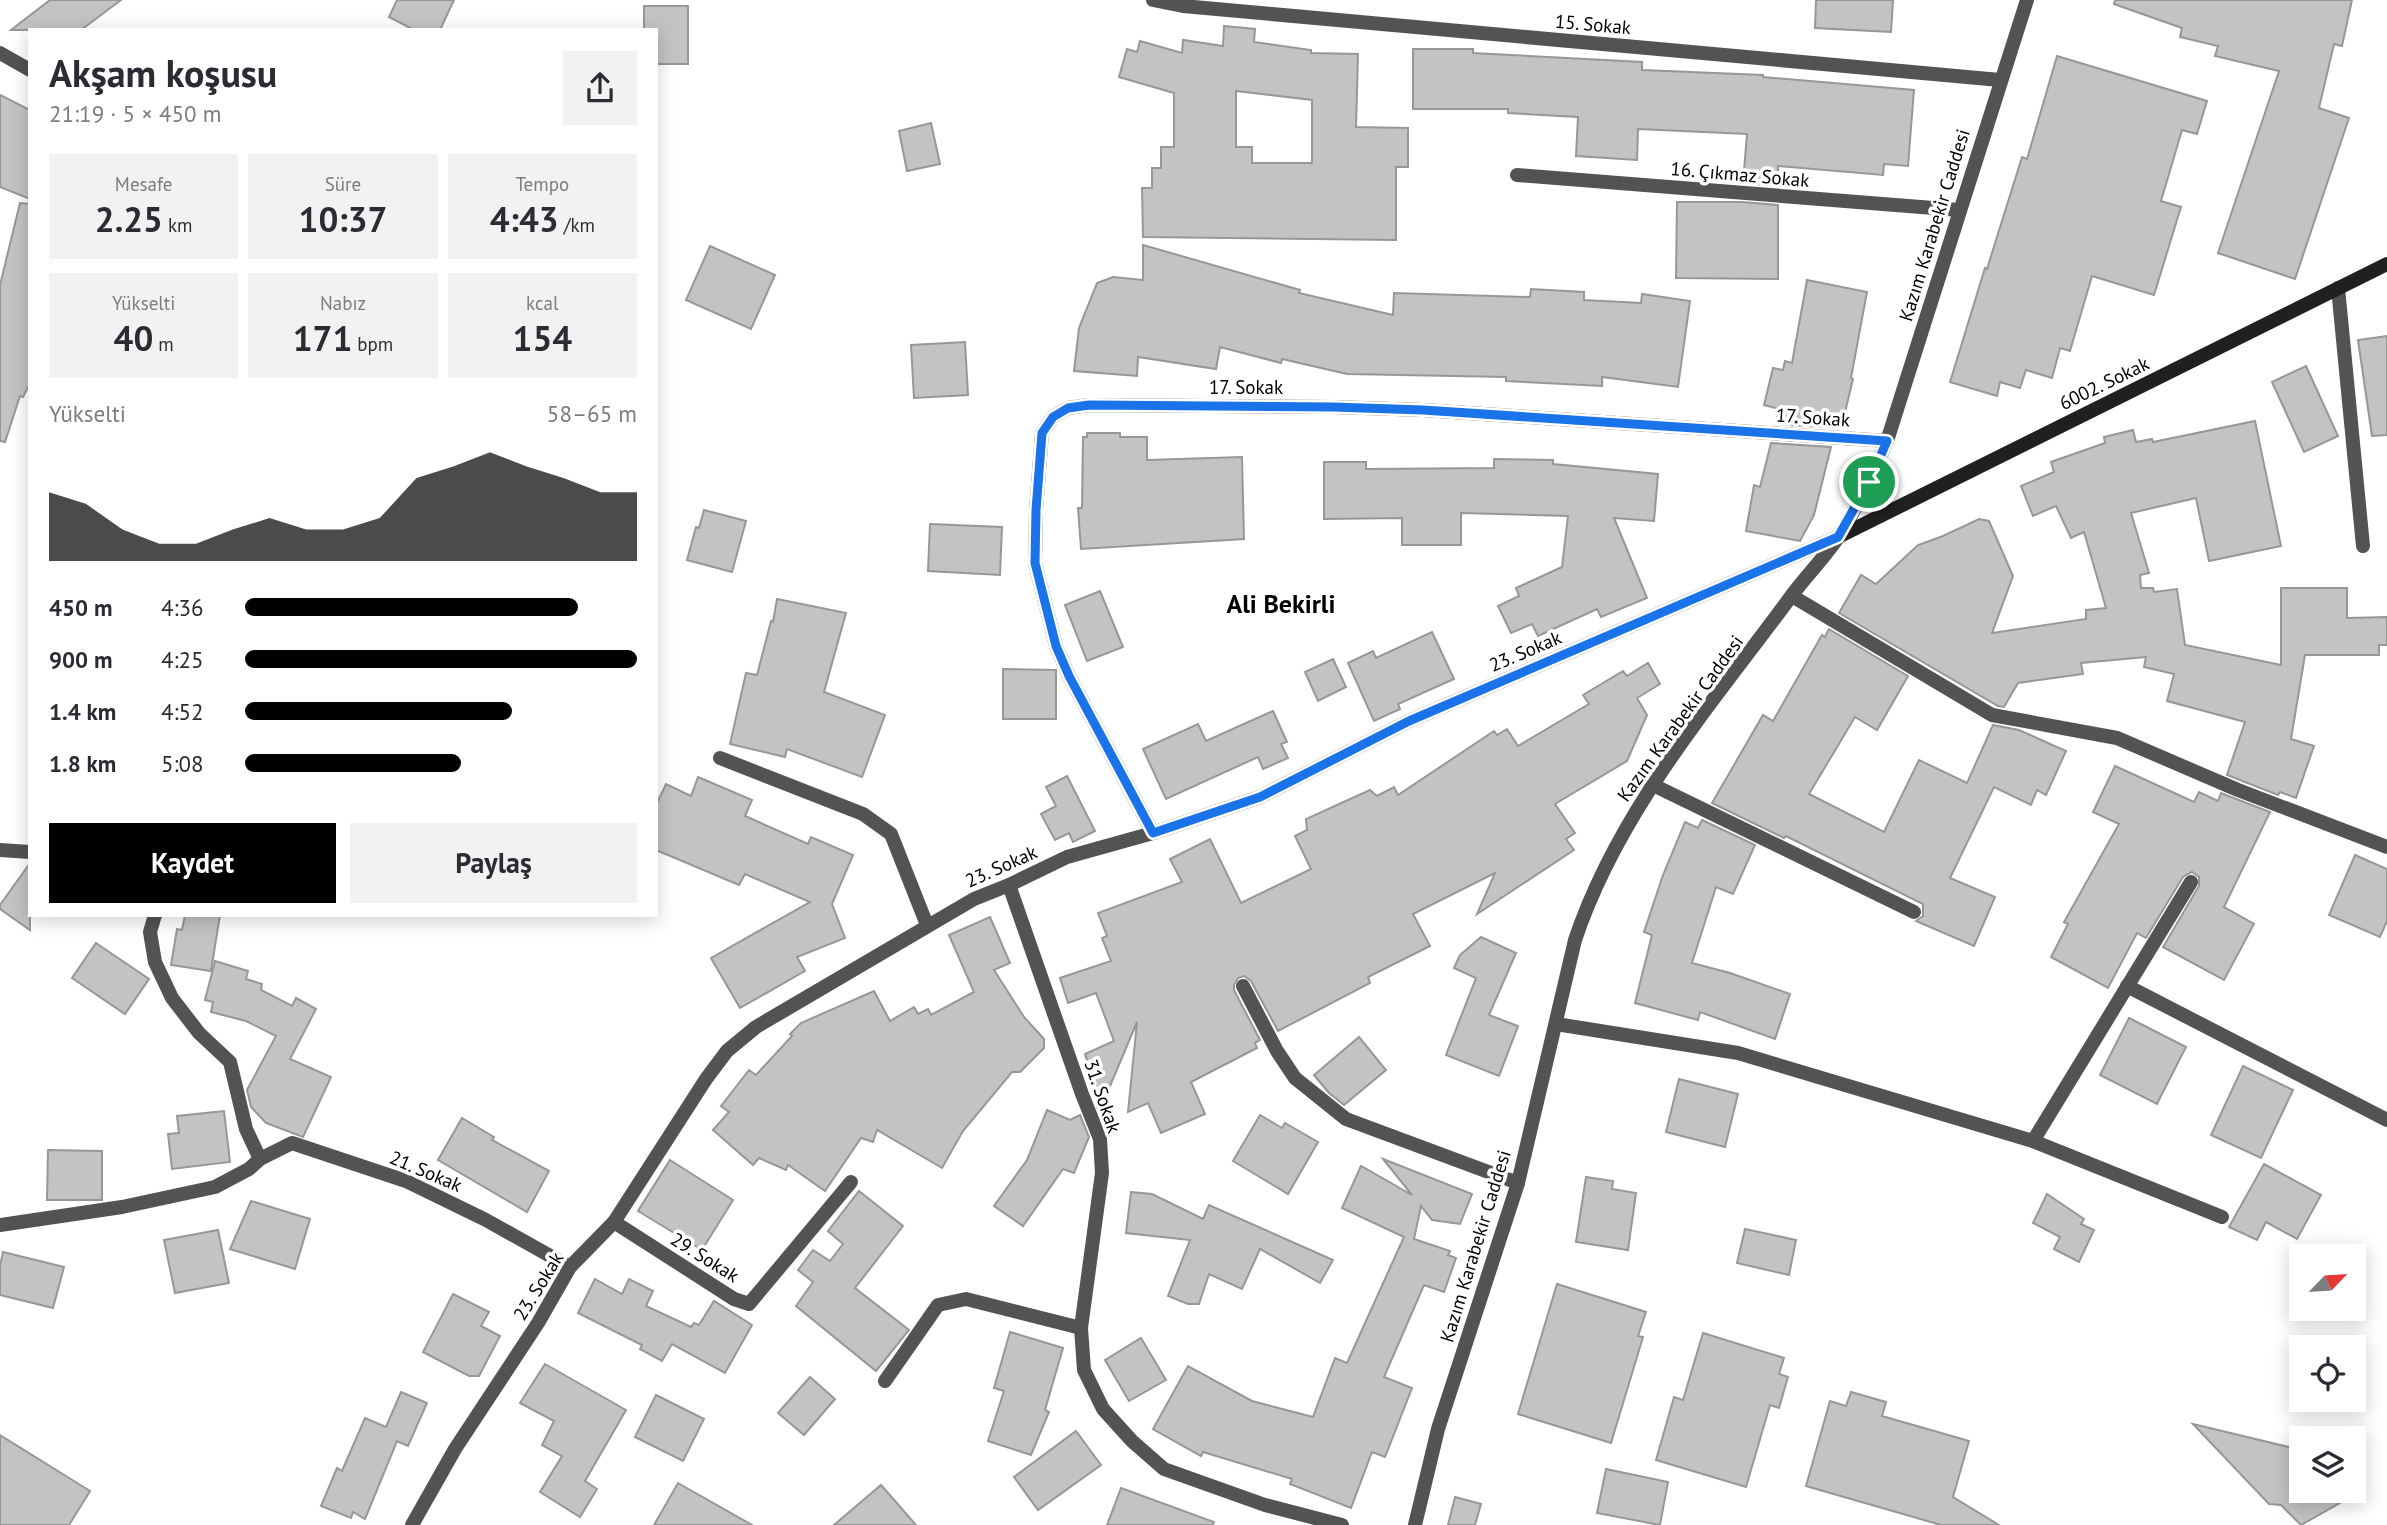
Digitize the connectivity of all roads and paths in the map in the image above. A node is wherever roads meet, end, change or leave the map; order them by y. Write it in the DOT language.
graph roads {
  1 [pos="1153,0"];
  2 [pos="2026,0"];
  3 [pos="0,53"];
  4 [pos="28,69"];
  5 [pos="2000,80"];
  6 [pos="1517,175"];
  7 [pos="1959,210"];
  8 [pos="2387,264"];
  9 [pos="2338,288"];
  10 [pos="1887,441"];
  11 [pos="1838,537"];
  12 [pos="2363,546"];
  13 [pos="1792,596"];
  14 [pos="720,758"];
  15 [pos="1651,784"];
  16 [pos="1153,833"];
  17 [pos="2387,847"];
  18 [pos="0,850"];
  19 [pos="28,852"];
  20 [pos="2191,882"];
  21 [pos="1009,885"];
  22 [pos="1914,912"];
  23 [pos="154,917"];
  24 [pos="927,925"];
  25 [pos="1243,986"];
  26 [pos="2127,986"];
  27 [pos="1556,1024"];
  28 [pos="2387,1120"];
  29 [pos="2033,1142"];
  30 [pos="260,1159"];
  31 [pos="851,1182"];
  32 [pos="1518,1183"];
  33 [pos="2222,1217"];
  34 [pos="614,1222"];
  35 [pos="0,1225"];
  36 [pos="570,1266"];
  37 [pos="1081,1328"];
  38 [pos="885,1381"];
  39 [pos="412,1525"];
  40 [pos="1342,1525"];
  41 [pos="1415,1525"];
  1 -- 5 [label="street, 15. Sokak"];
  2 -- 5 [label="street, Kazım Karabekir Caddesi"];
  3 -- 4 [label="street"];
  5 -- 7 [label="street, Kazım Karabekir Caddesi"];
  6 -- 7 [label="street, 16. Çıkmaz Sokak"];
  7 -- 10 [label="street, Kazım Karabekir Caddesi"];
  8 -- 9 [label="street, 6002. Sokak"];
  9 -- 11 [label="street, 6002. Sokak"];
  9 -- 12 [label="street"];
  10 -- 11 [label="street, Kazım Karabekir Caddesi"];
  10 -- 16 [label="street, 17. Sokak"];
  11 -- 13 [label="street, Kazım Karabekir Caddesi"];
  11 -- 16 [label="street, 23. Sokak"];
  13 -- 15 [label="street, Kazım Karabekir Caddesi"];
  13 -- 17 [label="street"];
  14 -- 24 [label="street"];
  15 -- 22 [label="street"];
  15 -- 27 [label="street, Kazım Karabekir Caddesi"];
  16 -- 21 [label="street, 23. Sokak"];
  18 -- 19 [label="street"];
  20 -- 26 [label="street"];
  21 -- 24 [label="street, 23. Sokak"];
  21 -- 37 [label="street, 31. Sokak"];
  23 -- 30 [label="street"];
  24 -- 34 [label="street, 23. Sokak"];
  25 -- 32 [label="street"];
  26 -- 28 [label="street"];
  26 -- 29 [label="street"];
  27 -- 29 [label="street"];
  27 -- 32 [label="street, Kazım Karabekir Caddesi"];
  29 -- 33 [label="street"];
  30 -- 35 [label="street, 21. Sokak"];
  30 -- 36 [label="street, 21. Sokak"];
  31 -- 34 [label="street, 29. Sokak"];
  32 -- 41 [label="street, Kazım Karabekir Caddesi"];
  34 -- 36 [label="street, 23. Sokak"];
  36 -- 39 [label="street, 23. Sokak"];
  37 -- 38 [label="street"];
  37 -- 40 [label="street, 31. Sokak"];
}
